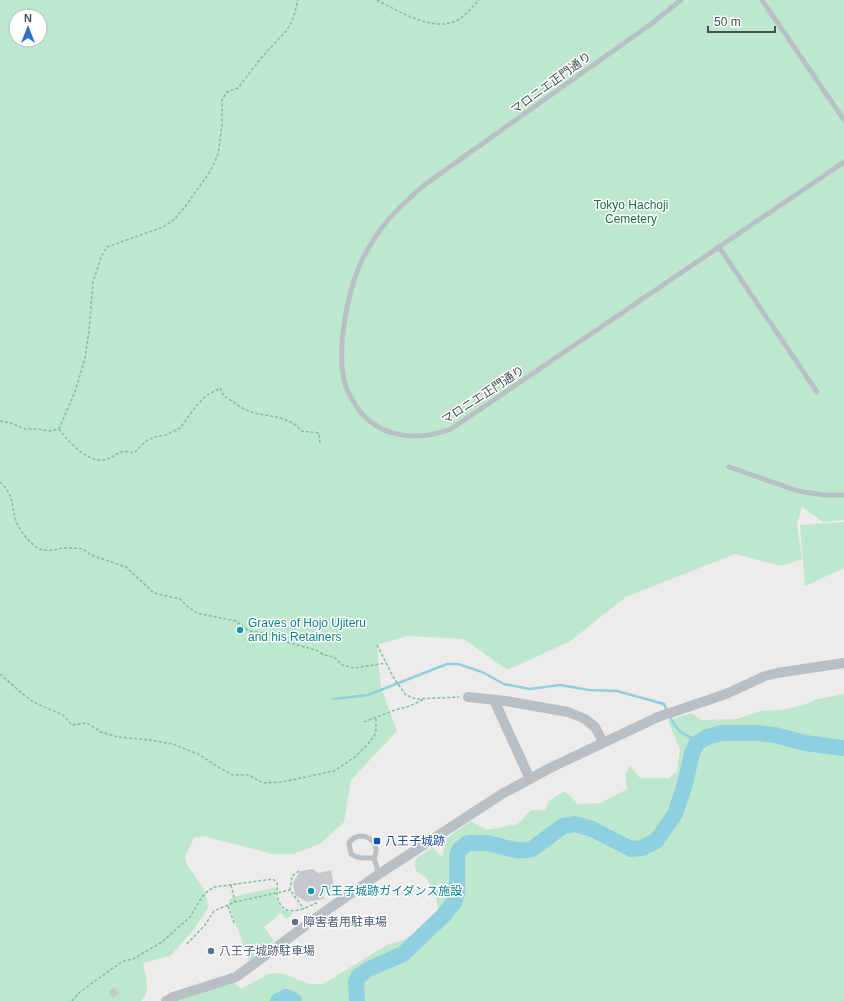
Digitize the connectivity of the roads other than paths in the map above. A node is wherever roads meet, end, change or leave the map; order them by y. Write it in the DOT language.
graph roads {
  1 [pos="681,0"];
  2 [pos="762,0"];
  3 [pos="844,120"];
  4 [pos="844,162"];
  5 [pos="719,247"];
  6 [pos="817,392"];
  7 [pos="729,467"];
  8 [pos="844,495"];
  9 [pos="844,663"];
  10 [pos="468,697"];
  11 [pos="494,700"];
  12 [pos="603,742"];
  13 [pos="530,779"];
  14 [pos="374,858"];
  15 [pos="379,874"];
  16 [pos="166,1001"];
  1 -- 5 [label="lane, マロニエ正門通り"];
  2 -- 3 [label="lane"];
  4 -- 5 [label="lane, マロニエ正門通り"];
  5 -- 6 [label="lane"];
  7 -- 8 [label="lane"];
  9 -- 12 [label="street"];
  10 -- 11 [label="street"];
  11 -- 12 [label="street"];
  11 -- 13 [label="street"];
  12 -- 13 [label="street"];
  13 -- 15 [label="street"];
  14 -- 14 [label="lane"];
  14 -- 15 [label="lane"];
  15 -- 16 [label="street"];
}
